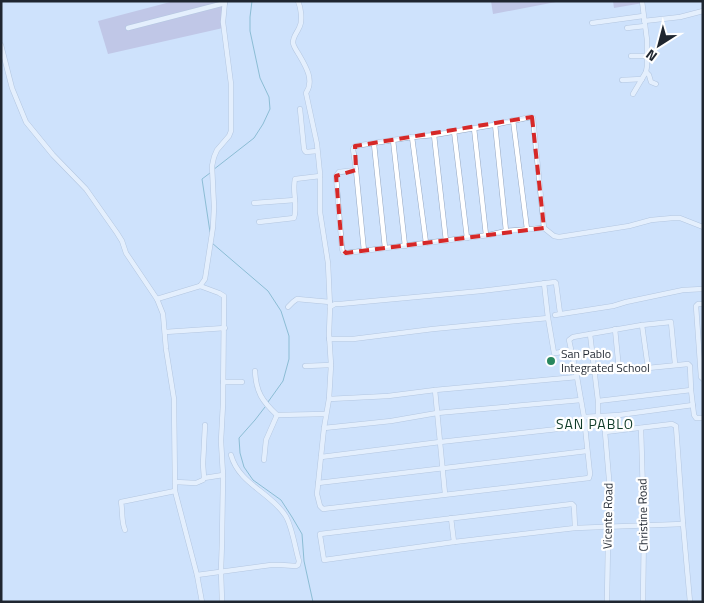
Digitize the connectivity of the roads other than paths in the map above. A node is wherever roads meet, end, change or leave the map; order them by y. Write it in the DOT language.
graph roads {
  1 [pos="298,1"];
  2 [pos="225,2"];
  3 [pos="643,2"];
  4 [pos="703,11"];
  5 [pos="644,21"];
  6 [pos="592,24"];
  7 [pos="128,28"];
  8 [pos="627,28"];
  9 [pos="1,45"];
  10 [pos="631,56"];
  11 [pos="647,56"];
  12 [pos="646,72"];
  13 [pos="642,78"];
  14 [pos="622,80"];
  15 [pos="656,84"];
  16 [pos="633,94"];
  17 [pos="300,109"];
  18 [pos="513,120"];
  19 [pos="495,124"];
  20 [pos="474,128"];
  21 [pos="454,131"];
  22 [pos="434,135"];
  23 [pos="412,137"];
  24 [pos="393,140"];
  25 [pos="374,144"];
  26 [pos="317,151"];
  27 [pos="356,170"];
  28 [pos="320,176"];
  29 [pos="295,200"];
  30 [pos="254,203"];
  31 [pos="259,222"];
  32 [pos="544,228"];
  33 [pos="703,228"];
  34 [pos="527,229"];
  35 [pos="506,231"];
  36 [pos="486,235"];
  37 [pos="466,238"];
  38 [pos="446,240"];
  39 [pos="426,243"];
  40 [pos="405,246"];
  41 [pos="385,248"];
  42 [pos="364,251"];
  43 [pos="544,283"];
  44 [pos="200,286"];
  45 [pos="703,289"];
  46 [pos="158,299"];
  47 [pos="330,304"];
  48 [pos="703,304"];
  49 [pos="288,307"];
  50 [pos="548,318"];
  51 [pos="642,325"];
  52 [pos="225,328"];
  53 [pos="616,329"];
  54 [pos="165,332"];
  55 [pos="590,334"];
  56 [pos="330,339"];
  57 [pos="571,350"];
  58 [pos="674,364"];
  59 [pos="331,365"];
  60 [pos="305,366"];
  61 [pos="648,368"];
  62 [pos="619,370"];
  63 [pos="255,371"];
  64 [pos="594,372"];
  65 [pos="577,375"];
  66 [pos="703,379"];
  67 [pos="223,382"];
  68 [pos="242,382"];
  69 [pos="435,390"];
  70 [pos="691,390"];
  71 [pos="329,399"];
  72 [pos="581,400"];
  73 [pos="598,401"];
  74 [pos="693,405"];
  75 [pos="437,413"];
  76 [pos="326,414"];
  77 [pos="277,415"];
  78 [pos="598,416"];
  79 [pos="584,417"];
  80 [pos="703,418"];
  81 [pos="206,425"];
  82 [pos="585,426"];
  83 [pos="324,428"];
  84 [pos="641,428"];
  85 [pos="440,442"];
  86 [pos="587,451"];
  87 [pos="230,455"];
  88 [pos="321,457"];
  89 [pos="264,460"];
  90 [pos="443,468"];
  91 [pos="223,475"];
  92 [pos="204,478"];
  93 [pos="175,482"];
  94 [pos="318,483"];
  95 [pos="175,491"];
  96 [pos="445,494"];
  97 [pos="451,518"];
  98 [pos="683,524"];
  99 [pos="607,526"];
  100 [pos="644,526"];
  101 [pos="575,528"];
  102 [pos="125,530"];
  103 [pos="454,542"];
  104 [pos="221,571"];
  105 [pos="197,575"];
  106 [pos="202,602"];
  107 [pos="222,602"];
  108 [pos="606,602"];
  109 [pos="643,602"];
  110 [pos="690,602"];
  1 -- 26 [label="street"];
  2 -- 7 [label="street"];
  2 -- 44 [label="street"];
  3 -- 5 [label="street"];
  4 -- 5 [label="street"];
  5 -- 6 [label="street"];
  5 -- 8 [label="street"];
  5 -- 11 [label="street"];
  9 -- 46 [label="street"];
  10 -- 11 [label="street"];
  11 -- 12 [label="street"];
  12 -- 13 [label="street"];
  12 -- 15 [label="street"];
  13 -- 14 [label="street"];
  13 -- 16 [label="street"];
  17 -- 26 [label="street"];
  18 -- 19 [label="street"];
  18 -- 32 [label="street"];
  18 -- 34 [label="street"];
  19 -- 20 [label="street"];
  19 -- 35 [label="street"];
  20 -- 21 [label="street"];
  20 -- 36 [label="street"];
  21 -- 22 [label="street"];
  21 -- 37 [label="street"];
  22 -- 23 [label="street"];
  22 -- 38 [label="street"];
  23 -- 24 [label="street"];
  23 -- 39 [label="street"];
  24 -- 25 [label="street"];
  24 -- 40 [label="street"];
  25 -- 27 [label="street"];
  25 -- 41 [label="street"];
  26 -- 28 [label="street"];
  27 -- 42 [label="street"];
  27 -- 42 [label="street"];
  28 -- 29 [label="street"];
  28 -- 47 [label="street"];
  29 -- 30 [label="street"];
  29 -- 31 [label="street"];
  32 -- 33 [label="street"];
  32 -- 34 [label="street"];
  34 -- 35 [label="street"];
  35 -- 36 [label="street"];
  36 -- 37 [label="street"];
  37 -- 38 [label="street"];
  38 -- 39 [label="street"];
  39 -- 40 [label="street"];
  40 -- 41 [label="street"];
  41 -- 42 [label="street"];
  43 -- 45 [label="street"];
  43 -- 47 [label="street"];
  43 -- 50 [label="street"];
  44 -- 46 [label="street"];
  44 -- 52 [label="street"];
  46 -- 54 [label="street"];
  47 -- 49 [label="street"];
  47 -- 56 [label="street"];
  48 -- 66 [label="street"];
  50 -- 56 [label="street"];
  50 -- 57 [label="street"];
  51 -- 53 [label="street"];
  51 -- 58 [label="street"];
  51 -- 61 [label="street"];
  52 -- 54 [label="street"];
  52 -- 67 [label="street"];
  53 -- 55 [label="street"];
  53 -- 62 [label="street"];
  54 -- 93 [label="street"];
  55 -- 57 [label="street"];
  55 -- 64 [label="street"];
  56 -- 59 [label="street"];
  57 -- 65 [label="street"];
  58 -- 61 [label="street"];
  58 -- 70 [label="street"];
  59 -- 60 [label="street"];
  59 -- 71 [label="street"];
  61 -- 62 [label="street"];
  62 -- 64 [label="street"];
  63 -- 77 [label="street"];
  64 -- 65 [label="street"];
  64 -- 73 [label="street"];
  65 -- 69 [label="street"];
  65 -- 72 [label="street"];
  67 -- 68 [label="street"];
  67 -- 91 [label="street"];
  69 -- 71 [label="street"];
  69 -- 75 [label="street"];
  70 -- 73 [label="street"];
  70 -- 74 [label="street"];
  71 -- 76 [label="street"];
  72 -- 75 [label="street"];
  72 -- 79 [label="street"];
  73 -- 78 [label="street"];
  74 -- 78 [label="street"];
  74 -- 80 [label="street"];
  75 -- 83 [label="street"];
  75 -- 85 [label="street"];
  76 -- 77 [label="street"];
  76 -- 83 [label="street"];
  77 -- 89 [label="street"];
  78 -- 79 [label="street"];
  79 -- 82 [label="street"];
  81 -- 92 [label="street"];
  82 -- 85 [label="street"];
  82 -- 86 [label="street"];
  83 -- 88 [label="street"];
  84 -- 98 [label="street"];
  84 -- 99 [label="street, Vicente Road"];
  84 -- 100 [label="street, Christine Road"];
  85 -- 88 [label="street"];
  85 -- 90 [label="street"];
  86 -- 90 [label="street"];
  86 -- 96 [label="street"];
  87 -- 104 [label="street"];
  88 -- 94 [label="street"];
  90 -- 94 [label="street"];
  90 -- 96 [label="street"];
  91 -- 92 [label="street"];
  91 -- 104 [label="street"];
  92 -- 93 [label="street"];
  93 -- 95 [label="street"];
  94 -- 96 [label="street"];
  95 -- 102 [label="street"];
  95 -- 105 [label="street"];
  97 -- 101 [label="street"];
  97 -- 103 [label="street"];
  97 -- 103 [label="street"];
  98 -- 100 [label="street"];
  98 -- 110 [label="street"];
  99 -- 100 [label="street"];
  99 -- 101 [label="street"];
  99 -- 108 [label="street, Vicente Road"];
  100 -- 109 [label="street, Christine Road"];
  101 -- 103 [label="street"];
  104 -- 105 [label="street"];
  104 -- 107 [label="street"];
  105 -- 106 [label="street"];
}
